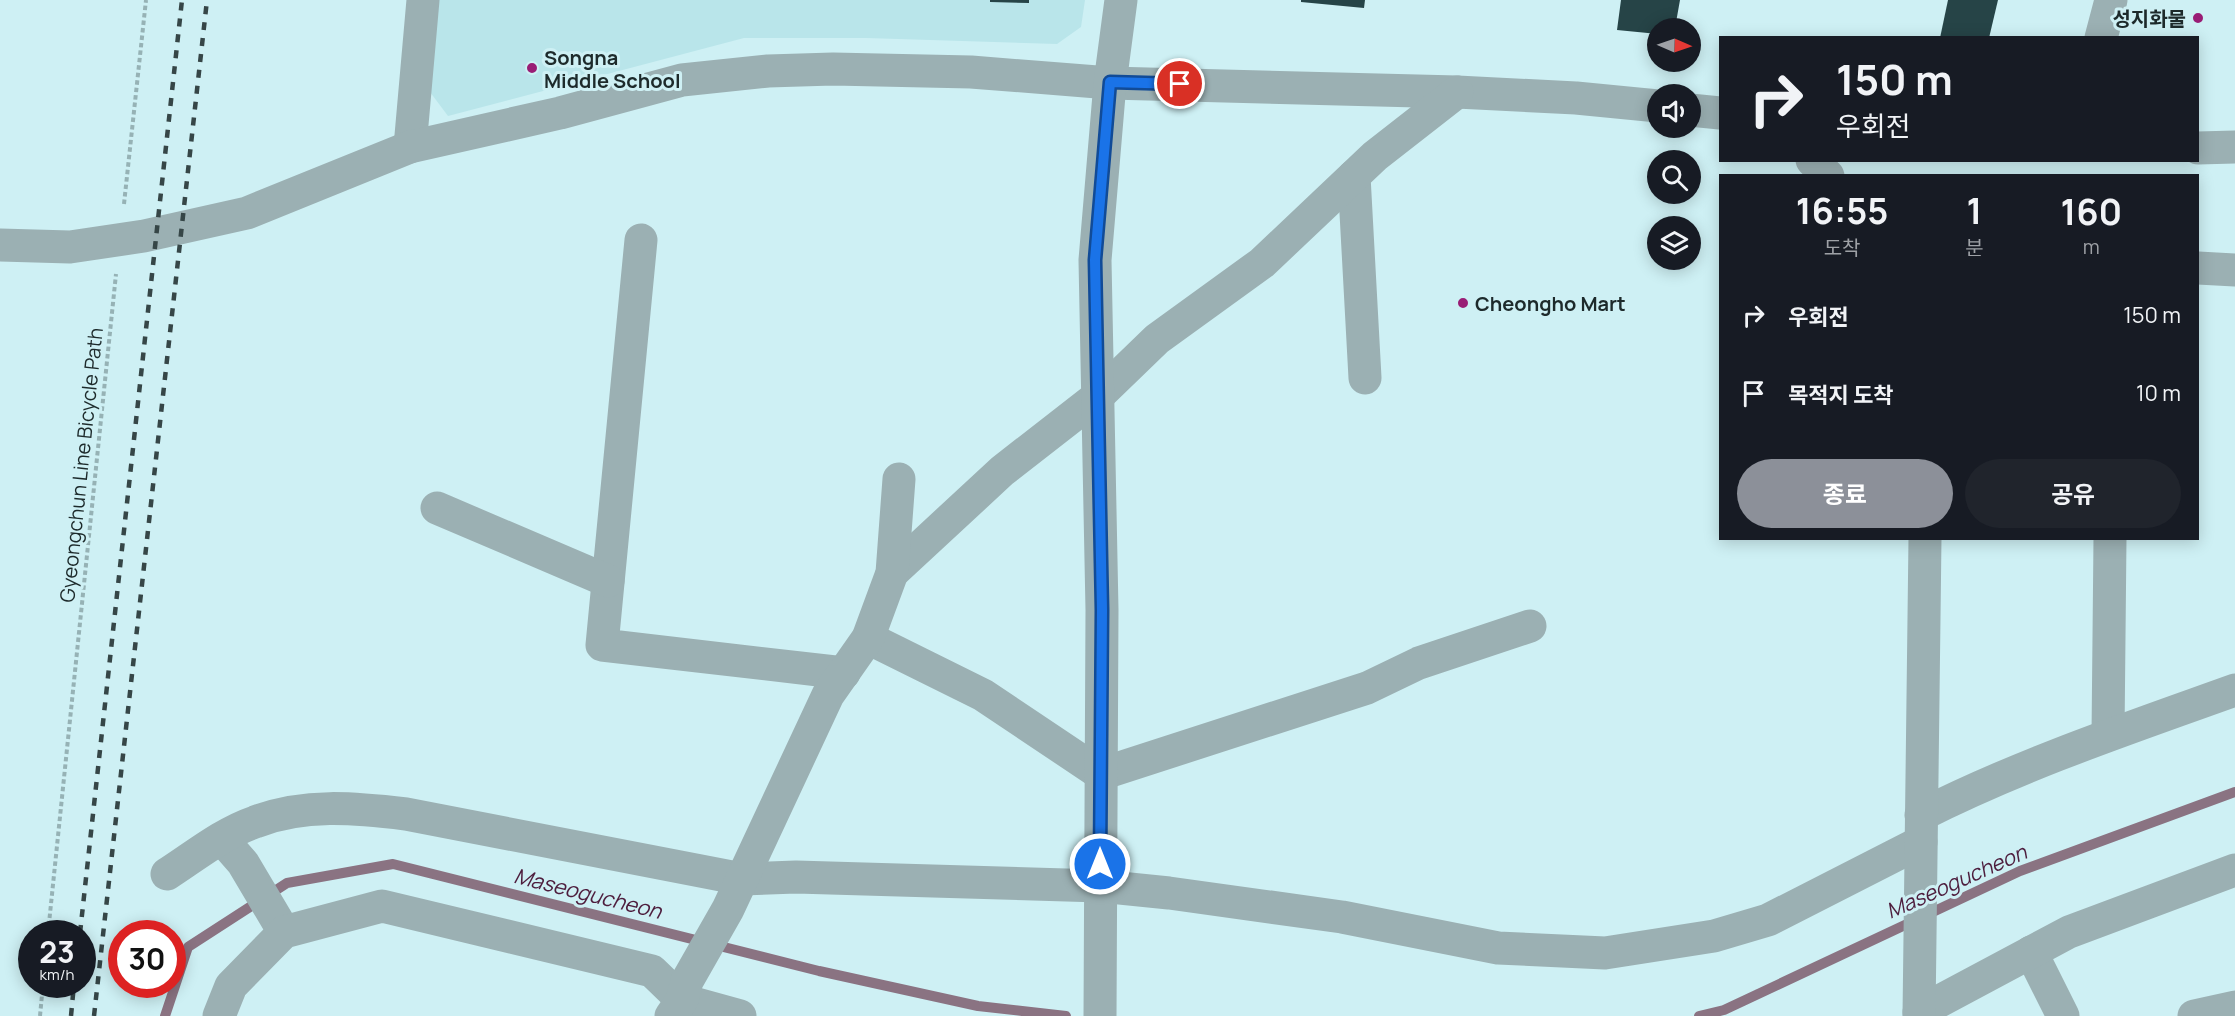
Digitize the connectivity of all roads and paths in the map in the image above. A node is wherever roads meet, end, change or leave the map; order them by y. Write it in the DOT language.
graph roads {
  1 [pos="146,0"];
  2 [pos="423,0"];
  3 [pos="1121,0"];
  4 [pos="2111,0"];
  5 [pos="2102,36"];
  6 [pos="1110,82"];
  7 [pos="1457,92"];
  8 [pos="1647,105"];
  9 [pos="1701,111"];
  10 [pos="1719,113"];
  11 [pos="410,147"];
  12 [pos="2235,147"];
  13 [pos="2199,148"];
  14 [pos="1814,162"];
  15 [pos="1826,174"];
  16 [pos="1354,176"];
  17 [pos="123,205"];
  18 [pos="641,240"];
  19 [pos="0,245"];
  20 [pos="117,263"];
  21 [pos="2199,268"];
  22 [pos="2235,270"];
  23 [pos="1365,378"];
  24 [pos="1097,397"];
  25 [pos="899,479"];
  26 [pos="437,508"];
  27 [pos="1925,540"];
  28 [pos="2110,540"];
  29 [pos="892,573"];
  30 [pos="608,581"];
  31 [pos="1530,626"];
  32 [pos="868,638"];
  33 [pos="844,673"];
  34 [pos="2235,690"];
  35 [pos="2108,735"];
  36 [pos="1101,774"];
  37 [pos="222,839"];
  38 [pos="1921,842"];
  39 [pos="2235,870"];
  40 [pos="167,874"];
  41 [pos="742,879"];
  42 [pos="1100,886"];
  43 [pos="49,920"];
  44 [pos="280,925"];
  45 [pos="2031,952"];
  46 [pos="42,998"];
  47 [pos="680,999"];
  48 [pos="2235,1007"];
  49 [pos="1919,1014"];
  50 [pos="40,1016"];
  51 [pos="219,1016"];
  52 [pos="740,1016"];
  53 [pos="1100,1016"];
  54 [pos="2063,1016"];
  55 [pos="2194,1016"];
  1 -- 17 [label="path"];
  2 -- 11 [label="street"];
  3 -- 6 [label="street"];
  4 -- 5 [label="street"];
  6 -- 7 [label="street"];
  6 -- 11 [label="street"];
  6 -- 24 [label="street"];
  7 -- 8 [label="street"];
  7 -- 16 [label="street"];
  9 -- 10 [label="street"];
  11 -- 19 [label="street"];
  12 -- 13 [label="street"];
  14 -- 15 [label="street"];
  16 -- 23 [label="street"];
  16 -- 24 [label="street"];
  18 -- 30 [label="street"];
  20 -- 43 [label="path, Gyeongchun Line Bicycle Path"];
  21 -- 22 [label="street"];
  24 -- 29 [label="street"];
  24 -- 36 [label="street"];
  25 -- 29 [label="street"];
  26 -- 30 [label="street"];
  27 -- 38 [label="street"];
  28 -- 35 [label="street"];
  29 -- 32 [label="street"];
  30 -- 33 [label="street"];
  31 -- 36 [label="street"];
  32 -- 33 [label="street"];
  32 -- 36 [label="street"];
  33 -- 41 [label="street"];
  34 -- 35 [label="street"];
  35 -- 38 [label="street"];
  36 -- 42 [label="street"];
  37 -- 40 [label="street"];
  37 -- 41 [label="street"];
  37 -- 44 [label="street"];
  38 -- 42 [label="street"];
  38 -- 49 [label="street"];
  39 -- 45 [label="street"];
  41 -- 42 [label="street"];
  41 -- 47 [label="street"];
  42 -- 53 [label="street"];
  44 -- 47 [label="street"];
  44 -- 51 [label="street"];
  45 -- 49 [label="street"];
  45 -- 54 [label="street"];
  46 -- 50 [label="path"];
  47 -- 52 [label="street"];
  48 -- 55 [label="street"];
}
